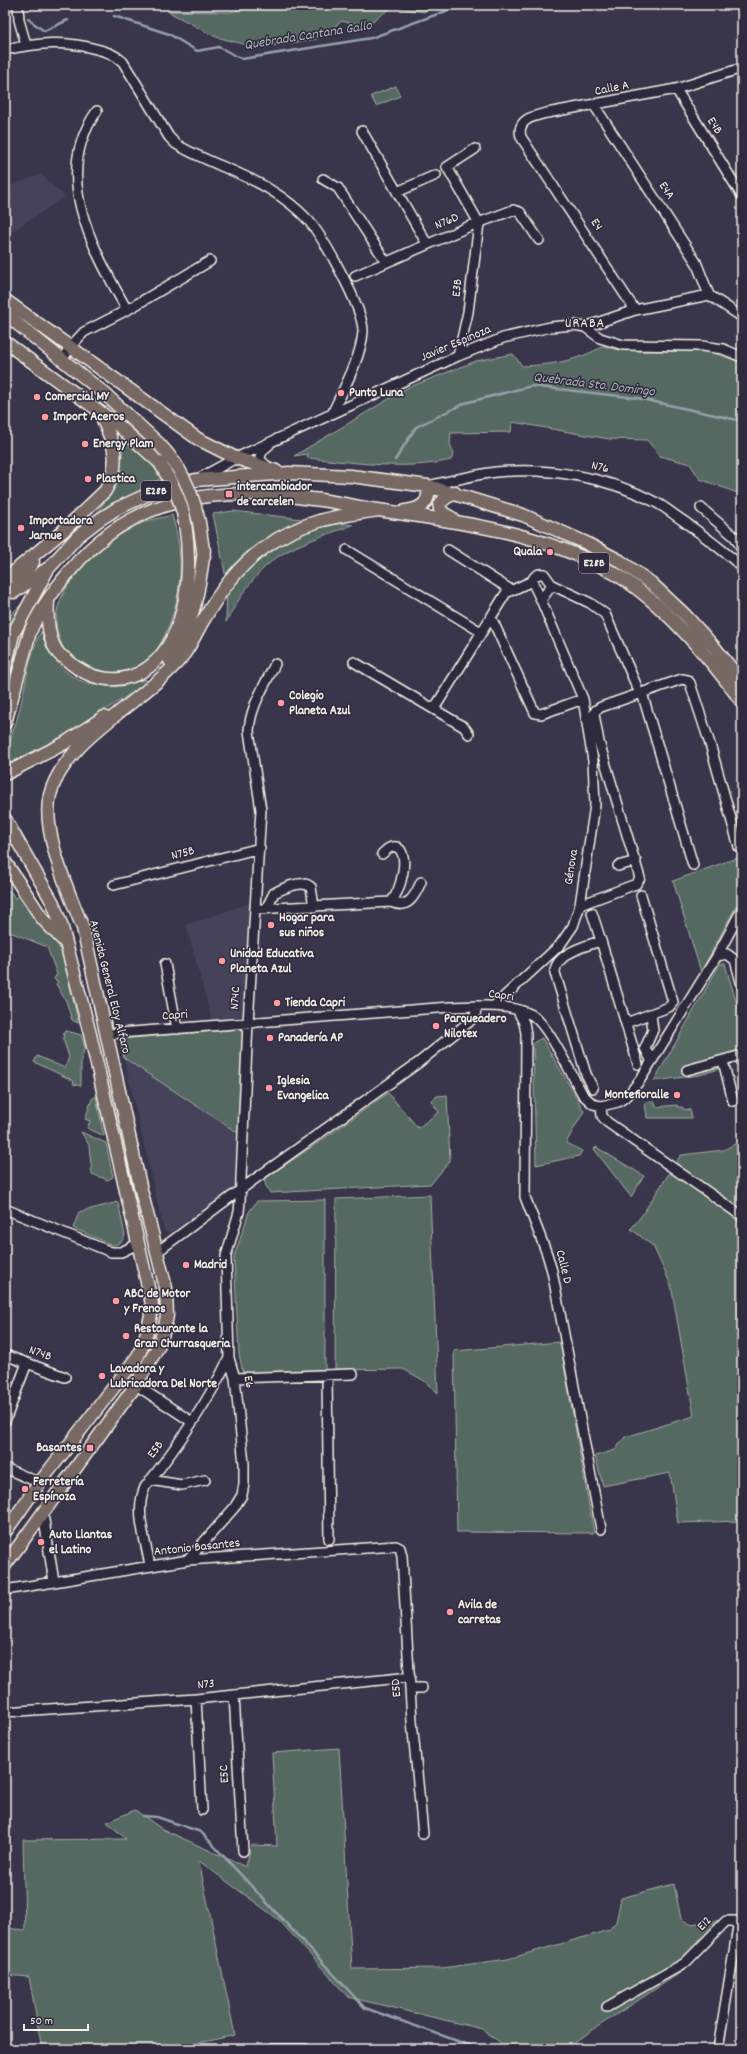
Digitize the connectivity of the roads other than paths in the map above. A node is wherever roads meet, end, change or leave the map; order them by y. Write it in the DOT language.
graph roads {
  1 [pos="13,5"];
  2 [pos="18,5"];
  3 [pos="26,45"];
  4 [pos="5,50"];
  5 [pos="742,68"];
  6 [pos="676,89"];
  7 [pos="594,105"];
  8 [pos="97,111"];
  9 [pos="362,132"];
  10 [pos="475,149"];
  11 [pos="534,154"];
  12 [pos="436,175"];
  13 [pos="323,179"];
  14 [pos="397,192"];
  15 [pos="742,196"];
  16 [pos="479,223"];
  17 [pos="539,240"];
  18 [pos="427,244"];
  19 [pos="210,261"];
  20 [pos="386,262"];
  21 [pos="355,276"];
  22 [pos="709,295"];
  23 [pos="5,300"];
  24 [pos="127,310"];
  25 [pos="635,310"];
  26 [pos="5,314"];
  27 [pos="742,317"];
  28 [pos="585,327"];
  29 [pos="5,342"];
  30 [pos="70,347"];
  31 [pos="458,356"];
  32 [pos="742,356"];
  33 [pos="63,359"];
  34 [pos="99,411"];
  35 [pos="332,414"];
  36 [pos="278,438"];
  37 [pos="236,458"];
  38 [pos="273,470"];
  39 [pos="289,473"];
  40 [pos="196,480"];
  41 [pos="428,486"];
  42 [pos="455,493"];
  43 [pos="701,508"];
  44 [pos="379,510"];
  45 [pos="396,512"];
  46 [pos="460,521"];
  47 [pos="738,538"];
  48 [pos="50,541"];
  49 [pos="742,549"];
  50 [pos="204,550"];
  51 [pos="347,550"];
  52 [pos="448,550"];
  53 [pos="742,567"];
  54 [pos="48,569"];
  55 [pos="5,579"];
  56 [pos="532,581"];
  57 [pos="552,585"];
  58 [pos="511,590"];
  59 [pos="5,597"];
  60 [pos="542,600"];
  61 [pos="48,601"];
  62 [pos="491,617"];
  63 [pos="203,620"];
  64 [pos="481,632"];
  65 [pos="354,662"];
  66 [pos="275,664"];
  67 [pos="5,668"];
  68 [pos="742,682"];
  69 [pos="639,690"];
  70 [pos="583,700"];
  71 [pos="742,702"];
  72 [pos="434,709"];
  73 [pos="5,723"];
  74 [pos="469,734"];
  75 [pos="5,774"];
  76 [pos="5,819"];
  77 [pos="739,847"];
  78 [pos="260,848"];
  79 [pos="382,854"];
  80 [pos="636,861"];
  81 [pos="5,862"];
  82 [pos="693,865"];
  83 [pos="618,866"];
  84 [pos="421,882"];
  85 [pos="114,885"];
  86 [pos="641,895"];
  87 [pos="391,902"];
  88 [pos="580,905"];
  89 [pos="314,907"];
  90 [pos="266,909"];
  91 [pos="742,909"];
  92 [pos="255,910"];
  93 [pos="592,913"];
  94 [pos="601,941"];
  95 [pos="66,943"];
  96 [pos="717,956"];
  97 [pos="165,964"];
  98 [pos="742,986"];
  99 [pos="477,1006"];
  100 [pos="494,1006"];
  101 [pos="518,1011"];
  102 [pos="651,1015"];
  103 [pos="248,1023"];
  104 [pos="626,1023"];
  105 [pos="177,1029"];
  106 [pos="107,1034"];
  107 [pos="742,1055"];
  108 [pos="651,1060"];
  109 [pos="723,1061"];
  110 [pos="638,1064"];
  111 [pos="687,1070"];
  112 [pos="593,1088"];
  113 [pos="733,1101"];
  114 [pos="602,1106"];
  115 [pos="240,1190"];
  116 [pos="5,1209"];
  117 [pos="742,1216"];
  118 [pos="138,1244"];
  119 [pos="157,1252"];
  120 [pos="5,1355"];
  121 [pos="229,1358"];
  122 [pos="27,1363"];
  123 [pos="353,1374"];
  124 [pos="327,1375"];
  125 [pos="66,1377"];
  126 [pos="235,1378"];
  127 [pos="136,1385"];
  128 [pos="5,1421"];
  129 [pos="192,1422"];
  130 [pos="5,1468"];
  131 [pos="150,1480"];
  132 [pos="205,1480"];
  133 [pos="40,1483"];
  134 [pos="43,1514"];
  135 [pos="602,1530"];
  136 [pos="5,1532"];
  137 [pos="329,1538"];
  138 [pos="393,1545"];
  139 [pos="188,1560"];
  140 [pos="5,1565"];
  141 [pos="150,1566"];
  142 [pos="54,1582"];
  143 [pos="5,1590"];
  144 [pos="410,1677"];
  145 [pos="410,1688"];
  146 [pos="422,1688"];
  147 [pos="234,1695"];
  148 [pos="196,1699"];
  149 [pos="5,1712"];
  150 [pos="202,1810"];
  151 [pos="423,1834"];
  152 [pos="243,1851"];
  153 [pos="607,2006"];
  154 [pos="272,2049"];
  155 [pos="306,2049"];
  156 [pos="718,2049"];
  1 -- 2 [label="street"];
  2 -- 3 [label="street"];
  3 -- 4 [label="street"];
  3 -- 35 [label="street"];
  5 -- 6 [label="street, Calle A"];
  6 -- 7 [label="street, Calle A"];
  6 -- 15 [label="street, E4B"];
  7 -- 11 [label="street, Calle A"];
  7 -- 22 [label="street, E4A"];
  8 -- 24 [label="street"];
  9 -- 14 [label="street"];
  10 -- 16 [label="street"];
  11 -- 25 [label="street, E4"];
  12 -- 14 [label="street"];
  13 -- 20 [label="street"];
  14 -- 18 [label="street"];
  16 -- 17 [label="street, N76D"];
  16 -- 18 [label="street, N76D"];
  16 -- 31 [label="street, E3B"];
  18 -- 20 [label="street, N76D"];
  19 -- 24 [label="street"];
  20 -- 21 [label="street, N76D"];
  22 -- 25 [label="street"];
  22 -- 27 [label="street"];
  23 -- 30 [label="main road"];
  24 -- 30 [label="street"];
  25 -- 28 [label="street"];
  26 -- 33 [label="main road"];
  28 -- 31 [label="street, Javier Espinoza"];
  28 -- 32 [label="street"];
  29 -- 34 [label="main road"];
  30 -- 33 [label="street"];
  30 -- 37 [label="main road"];
  31 -- 35 [label="street, Javier Espinoza"];
  33 -- 50 [label="main road, bridge"];
  34 -- 48 [label="main road"];
  34 -- 61 [label="main road, bridge"];
  35 -- 36 [label="street, Javier Espinoza"];
  36 -- 37 [label="street, Javier Espinoza"];
  36 -- 38 [label="street"];
  37 -- 38 [label="main road"];
  37 -- 40 [label="street, Javier Espinoza"];
  38 -- 39 [label="main road"];
  39 -- 40 [label="main road, E28B"];
  39 -- 41 [label="main road, E28B"];
  40 -- 54 [label="main road, E28B"];
  41 -- 42 [label="main road, E28B"];
  41 -- 45 [label="main road"];
  41 -- 53 [label="street, N76"];
  42 -- 46 [label="main road"];
  42 -- 68 [label="main road, E28B"];
  43 -- 47 [label="street"];
  44 -- 45 [label="main road, E28B"];
  44 -- 61 [label="main road, E28B"];
  44 -- 63 [label="main road, Avenida General Eloy Alfaro"];
  45 -- 46 [label="main road, E28B"];
  46 -- 71 [label="main road, E28B"];
  47 -- 49 [label="street"];
  48 -- 55 [label="main road"];
  48 -- 59 [label="main road"];
  50 -- 63 [label="main road"];
  50 -- 75 [label="main road"];
  51 -- 64 [label="street"];
  52 -- 58 [label="street"];
  54 -- 59 [label="main road"];
  54 -- 67 [label="main road"];
  56 -- 57 [label="street"];
  56 -- 58 [label="street"];
  56 -- 60 [label="street, Génova"];
  57 -- 60 [label="street"];
  57 -- 69 [label="street"];
  58 -- 62 [label="street"];
  60 -- 70 [label="street, Génova"];
  61 -- 73 [label="main road"];
  62 -- 64 [label="street"];
  62 -- 70 [label="street"];
  63 -- 106 [label="main road, Avenida General Eloy Alfaro"];
  64 -- 72 [label="street"];
  65 -- 72 [label="street"];
  66 -- 78 [label="street, N74C"];
  69 -- 77 [label="street"];
  69 -- 80 [label="street"];
  69 -- 82 [label="street"];
  70 -- 88 [label="street, Génova"];
  72 -- 74 [label="street"];
  76 -- 95 [label="main road"];
  78 -- 85 [label="street, N75B"];
  78 -- 92 [label="street, N74C"];
  79 -- 87 [label="street"];
  80 -- 83 [label="street"];
  80 -- 88 [label="street"];
  81 -- 95 [label="main road"];
  84 -- 87 [label="street"];
  86 -- 102 [label="street"];
  87 -- 89 [label="street"];
  88 -- 100 [label="street, Génova"];
  89 -- 90 [label="street"];
  89 -- 90 [label="street"];
  90 -- 92 [label="street"];
  91 -- 96 [label="street"];
  92 -- 103 [label="street, N74C"];
  93 -- 94 [label="street"];
  94 -- 104 [label="street"];
  94 -- 112 [label="street"];
  95 -- 118 [label="main road"];
  96 -- 98 [label="street"];
  96 -- 108 [label="street"];
  97 -- 105 [label="street"];
  99 -- 100 [label="street, Capri"];
  99 -- 103 [label="street, Capri"];
  99 -- 115 [label="street"];
  100 -- 101 [label="street, Capri"];
  101 -- 114 [label="street, Capri"];
  101 -- 135 [label="street, Calle D"];
  102 -- 104 [label="street"];
  102 -- 108 [label="street"];
  103 -- 105 [label="street, Capri"];
  103 -- 115 [label="street, N74C"];
  104 -- 110 [label="street"];
  105 -- 106 [label="street, Capri"];
  106 -- 119 [label="main road, Avenida General Eloy Alfaro"];
  107 -- 109 [label="street"];
  108 -- 114 [label="street"];
  109 -- 111 [label="street"];
  109 -- 113 [label="street"];
  114 -- 117 [label="street"];
  115 -- 119 [label="street"];
  115 -- 121 [label="street, E6"];
  116 -- 118 [label="street"];
  118 -- 133 [label="main road"];
  119 -- 127 [label="main road, Avenida General Eloy Alfaro"];
  120 -- 122 [label="street, N74B"];
  121 -- 126 [label="street, E6"];
  121 -- 129 [label="street, E5B"];
  122 -- 125 [label="street, N74B"];
  122 -- 128 [label="street"];
  123 -- 124 [label="street"];
  124 -- 126 [label="street"];
  124 -- 137 [label="street"];
  126 -- 139 [label="street, E6"];
  127 -- 129 [label="street"];
  127 -- 134 [label="main road, Avenida General Eloy Alfaro"];
  129 -- 131 [label="street, E5B"];
  130 -- 133 [label="street"];
  131 -- 132 [label="street"];
  131 -- 141 [label="street, E5B"];
  133 -- 136 [label="main road"];
  134 -- 140 [label="main road, Avenida General Eloy Alfaro"];
  134 -- 142 [label="street"];
  138 -- 139 [label="street, Antonio Basantes"];
  138 -- 144 [label="street, E5D"];
  139 -- 141 [label="street, Antonio Basantes"];
  141 -- 142 [label="street, Antonio Basantes"];
  142 -- 143 [label="street, Antonio Basantes"];
  144 -- 145 [label="street, E5D"];
  144 -- 147 [label="street, N73"];
  145 -- 146 [label="street"];
  145 -- 151 [label="street, E5D"];
  147 -- 148 [label="street, N73"];
  147 -- 152 [label="street, E5C"];
  148 -- 149 [label="street, N73"];
  148 -- 150 [label="street"];
  153 -- 156 [label="street, E12"];
  154 -- 155 [label="street"];
}
